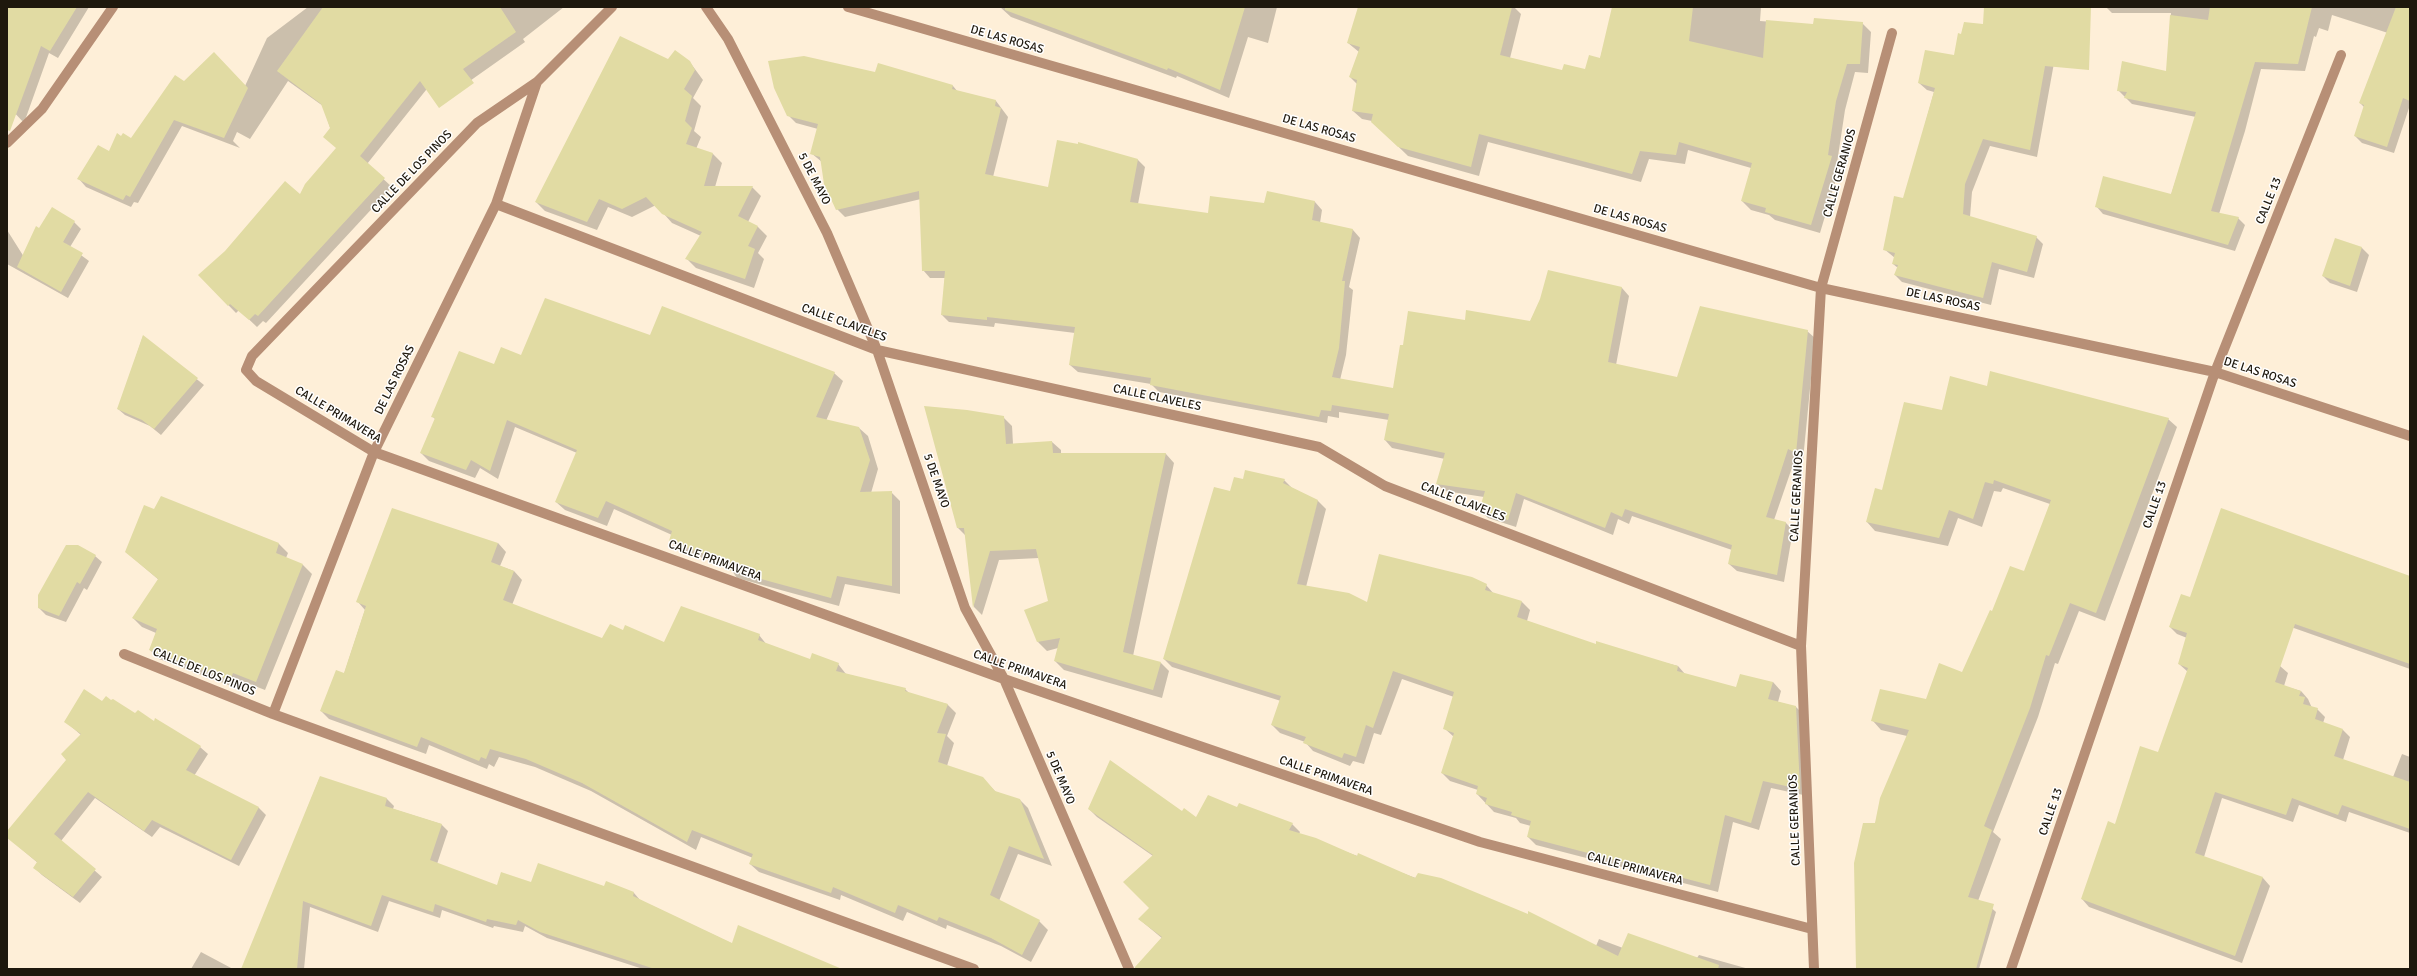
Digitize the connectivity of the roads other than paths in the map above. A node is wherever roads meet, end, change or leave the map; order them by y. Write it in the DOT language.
graph roads {
  1 [pos="113,7"];
  2 [pos="612,7"];
  3 [pos="706,7"];
  4 [pos="848,7"];
  5 [pos="1892,33"];
  6 [pos="2341,56"];
  7 [pos="537,82"];
  8 [pos="7,142"];
  9 [pos="496,204"];
  10 [pos="1821,288"];
  11 [pos="877,350"];
  12 [pos="246,370"];
  13 [pos="2215,372"];
  14 [pos="2410,436"];
  15 [pos="374,452"];
  16 [pos="1801,646"];
  17 [pos="124,654"];
  18 [pos="1004,679"];
  19 [pos="274,714"];
  20 [pos="1812,929"];
  21 [pos="974,969"];
  22 [pos="1129,969"];
  23 [pos="1814,969"];
  24 [pos="2011,969"];
  1 -- 8 [label="street"];
  2 -- 7 [label="street, CALLE DE LOS PINOS"];
  3 -- 11 [label="street, 5 DE MAYO"];
  4 -- 10 [label="street, DE LAS ROSAS"];
  5 -- 10 [label="street, CALLE GERANIOS"];
  6 -- 13 [label="street, CALLE 13"];
  7 -- 9 [label="street, DE LAS ROSAS"];
  7 -- 12 [label="street, CALLE DE LOS PINOS"];
  9 -- 11 [label="street, CALLE CLAVELES"];
  9 -- 15 [label="street, DE LAS ROSAS"];
  10 -- 13 [label="street, DE LAS ROSAS"];
  10 -- 16 [label="street, CALLE GERANIOS"];
  11 -- 16 [label="street, CALLE CLAVELES"];
  11 -- 18 [label="street, 5 DE MAYO"];
  12 -- 15 [label="street, CALLE PRIMAVERA"];
  13 -- 14 [label="street, DE LAS ROSAS"];
  13 -- 24 [label="street, CALLE 13"];
  15 -- 18 [label="street, CALLE PRIMAVERA"];
  15 -- 19 [label="street, DE LAS ROSAS"];
  16 -- 20 [label="street, CALLE GERANIOS"];
  17 -- 19 [label="street, CALLE DE LOS PINOS"];
  18 -- 20 [label="street, CALLE PRIMAVERA"];
  18 -- 22 [label="street, 5 DE MAYO"];
  19 -- 21 [label="street, CALLE DE LOS PINOS"];
  20 -- 23 [label="street, CALLE GERANIOS"];
}
